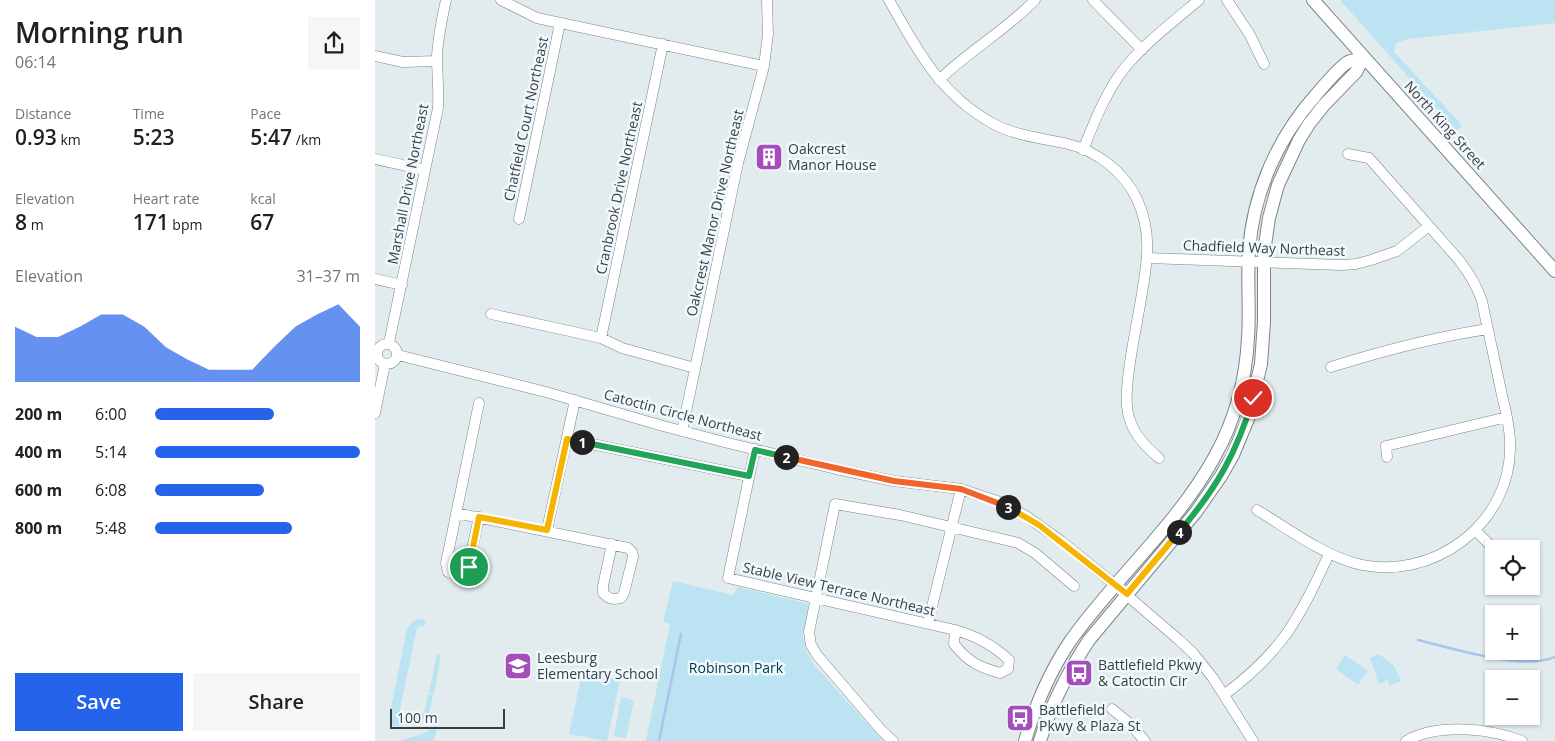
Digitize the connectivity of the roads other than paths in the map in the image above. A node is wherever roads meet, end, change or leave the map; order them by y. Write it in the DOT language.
graph roads {
  1 [pos="446,0"];
  2 [pos="501,0"];
  3 [pos="767,0"];
  4 [pos="889,0"];
  5 [pos="1035,0"];
  6 [pos="1093,0"];
  7 [pos="1199,0"];
  8 [pos="1227,0"];
  9 [pos="1313,0"];
  10 [pos="559,23"];
  11 [pos="663,44"];
  12 [pos="1142,50"];
  13 [pos="375,56"];
  14 [pos="1363,58"];
  15 [pos="437,62"];
  16 [pos="1264,64"];
  17 [pos="764,66"];
  18 [pos="939,80"];
  19 [pos="1083,150"];
  20 [pos="1348,154"];
  21 [pos="375,159"];
  22 [pos="425,170"];
  23 [pos="519,220"];
  24 [pos="1429,226"];
  25 [pos="1148,258"];
  26 [pos="1249,261"];
  27 [pos="1264,262"];
  28 [pos="1555,271"];
  29 [pos="375,279"];
  30 [pos="402,285"];
  31 [pos="491,314"];
  32 [pos="1488,329"];
  33 [pos="601,338"];
  34 [pos="389,344"];
  35 [pos="376,351"];
  36 [pos="398,356"];
  37 [pos="385,364"];
  38 [pos="1331,367"];
  39 [pos="695,368"];
  40 [pos="575,400"];
  41 [pos="479,404"];
  42 [pos="375,413"];
  43 [pos="1507,417"];
  44 [pos="682,431"];
  45 [pos="567,439"];
  46 [pos="755,450"];
  47 [pos="1387,457"];
  48 [pos="1159,458"];
  49 [pos="749,476"];
  50 [pos="961,489"];
  51 [pos="1257,510"];
  52 [pos="456,513"];
  53 [pos="479,517"];
  54 [pos="951,526"];
  55 [pos="547,530"];
  56 [pos="1476,531"];
  57 [pos="1486,540"];
  58 [pos="611,544"];
  59 [pos="1329,554"];
  60 [pos="1115,585"];
  61 [pos="1074,586"];
  62 [pos="1127,594"];
  63 [pos="816,598"];
  64 [pos="927,623"];
  65 [pos="955,630"];
  66 [pos="1224,695"];
  67 [pos="1112,709"];
  68 [pos="1488,736"];
  69 [pos="893,741"];
  70 [pos="1025,741"];
  71 [pos="1040,741"];
  72 [pos="1145,741"];
  73 [pos="1253,741"];
  74 [pos="1406,741"];
  75 [pos="1522,741"];
  1 -- 15 [label="street, Marshall Drive Northeast"];
  2 -- 10 [label="street"];
  3 -- 17 [label="street, Oakcrest Manor Drive Northeast"];
  4 -- 18 [label="street"];
  5 -- 18 [label="street"];
  6 -- 12 [label="street"];
  7 -- 12 [label="street"];
  8 -- 16 [label="street"];
  9 -- 14 [label="main road, North King Street"];
  10 -- 11 [label="street"];
  10 -- 23 [label="street, Chatfield Court Northeast"];
  11 -- 17 [label="street"];
  11 -- 33 [label="street, Cranbrook Drive Northeast"];
  12 -- 19 [label="street"];
  13 -- 15 [label="street"];
  14 -- 26 [label="main road"];
  14 -- 27 [label="main road"];
  14 -- 28 [label="main road, North King Street"];
  15 -- 22 [label="street, Marshall Drive Northeast"];
  17 -- 39 [label="street, Oakcrest Manor Drive Northeast"];
  18 -- 19 [label="street"];
  19 -- 25 [label="street"];
  20 -- 24 [label="street"];
  21 -- 22 [label="street"];
  22 -- 30 [label="street, Marshall Drive Northeast"];
  24 -- 27 [label="street, Chadfield Way Northeast"];
  24 -- 32 [label="street"];
  25 -- 26 [label="street, Chadfield Way Northeast"];
  25 -- 48 [label="street"];
  26 -- 27 [label="street, Chadfield Way Northeast"];
  26 -- 60 [label="main road"];
  27 -- 62 [label="main road"];
  29 -- 30 [label="street"];
  30 -- 34 [label="street, Marshall Drive Northeast"];
  31 -- 33 [label="street"];
  32 -- 38 [label="street"];
  32 -- 43 [label="street"];
  33 -- 39 [label="street"];
  34 -- 35 [label="street"];
  34 -- 36 [label="street"];
  35 -- 37 [label="street"];
  36 -- 37 [label="street"];
  36 -- 40 [label="street, Catoctin Circle Northeast"];
  37 -- 42 [label="street"];
  39 -- 44 [label="street, Oakcrest Manor Drive Northeast"];
  40 -- 44 [label="street, Catoctin Circle Northeast"];
  40 -- 45 [label="street"];
  41 -- 52 [label="street"];
  43 -- 47 [label="street"];
  43 -- 56 [label="street"];
  44 -- 46 [label="street, Catoctin Circle Northeast"];
  45 -- 49 [label="street"];
  45 -- 55 [label="street"];
  46 -- 49 [label="street, Stable View Terrace Northeast"];
  46 -- 50 [label="street, Catoctin Circle Northeast"];
  49 -- 63 [label="street, Stable View Terrace Northeast"];
  50 -- 54 [label="street"];
  50 -- 60 [label="street, Catoctin Circle Northeast"];
  51 -- 59 [label="street"];
  52 -- 53 [label="street"];
  52 -- 53 [label="street"];
  53 -- 55 [label="street"];
  54 -- 61 [label="street"];
  54 -- 63 [label="street"];
  54 -- 64 [label="street"];
  55 -- 58 [label="street"];
  56 -- 57 [label="street"];
  56 -- 59 [label="street"];
  58 -- 58 [label="street"];
  59 -- 66 [label="street"];
  60 -- 62 [label="street, Catoctin Circle Northeast"];
  60 -- 70 [label="main road"];
  62 -- 66 [label="street, Catoctin Circle Northeast"];
  62 -- 71 [label="main road"];
  63 -- 64 [label="street, Stable View Terrace Northeast"];
  63 -- 69 [label="street"];
  64 -- 65 [label="street, Stable View Terrace Northeast"];
  65 -- 65 [label="street, Stable View Terrace Northeast"];
  66 -- 73 [label="street, Catoctin Circle Northeast"];
  67 -- 72 [label="street"];
  68 -- 74 [label="street"];
  68 -- 75 [label="street"];
}
